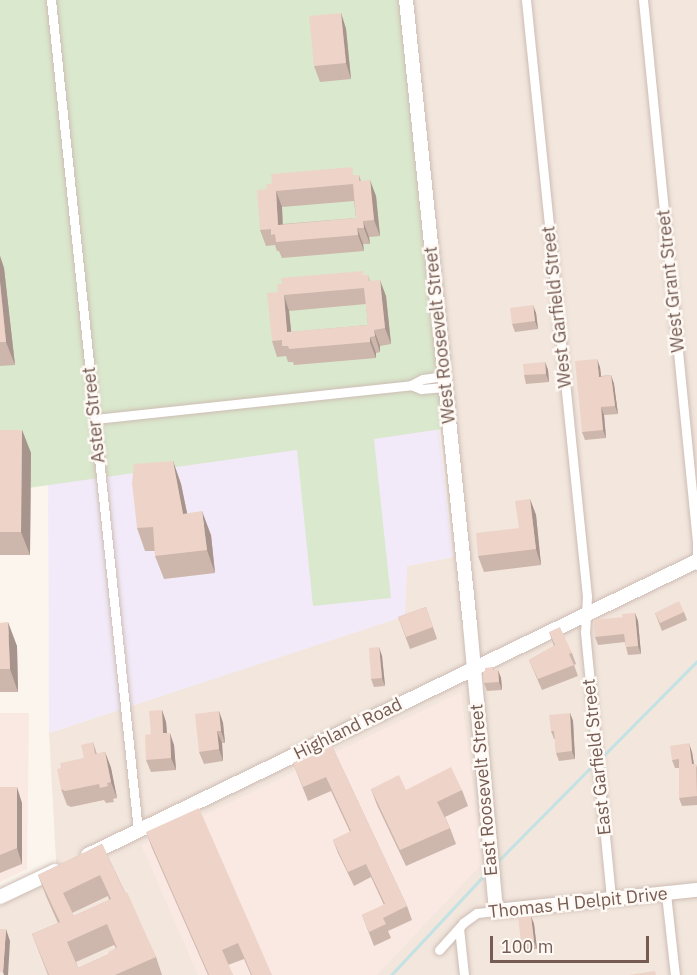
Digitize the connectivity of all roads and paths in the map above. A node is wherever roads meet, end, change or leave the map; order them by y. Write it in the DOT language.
graph roads {
  1 [pos="51,0"];
  2 [pos="406,0"];
  3 [pos="526,0"];
  4 [pos="643,0"];
  5 [pos="444,382"];
  6 [pos="94,419"];
  7 [pos="697,563"];
  8 [pos="586,615"];
  9 [pos="473,669"];
  10 [pos="138,830"];
  11 [pos="697,890"];
  12 [pos="666,894"];
  13 [pos="0,897"];
  14 [pos="611,899"];
  15 [pos="496,911"];
  16 [pos="459,928"];
  17 [pos="439,950"];
  18 [pos="464,975"];
  19 [pos="675,975"];
  1 -- 6 [label="street, Aster Street"];
  2 -- 5 [label="main road, West Roosevelt Street"];
  3 -- 8 [label="street, West Garfield Street"];
  4 -- 7 [label="street, West Grant Street"];
  5 -- 6 [label="street"];
  5 -- 9 [label="main road, West Roosevelt Street"];
  6 -- 10 [label="street, Aster Street"];
  7 -- 8 [label="main road, Highland Road"];
  8 -- 9 [label="main road, Highland Road"];
  8 -- 14 [label="street, East Garfield Street"];
  9 -- 10 [label="main road, Highland Road"];
  9 -- 15 [label="main road, East Roosevelt Street"];
  10 -- 13 [label="main road, Highland Road"];
  11 -- 12 [label="main road, Thomas H Delpit Drive"];
  12 -- 14 [label="main road, Thomas H Delpit Drive"];
  12 -- 19 [label="street"];
  14 -- 15 [label="main road, Thomas H Delpit Drive"];
  15 -- 16 [label="street, Thomas H Delpit Drive"];
  16 -- 17 [label="street, Thomas H Delpit Drive"];
  16 -- 18 [label="street"];
}
